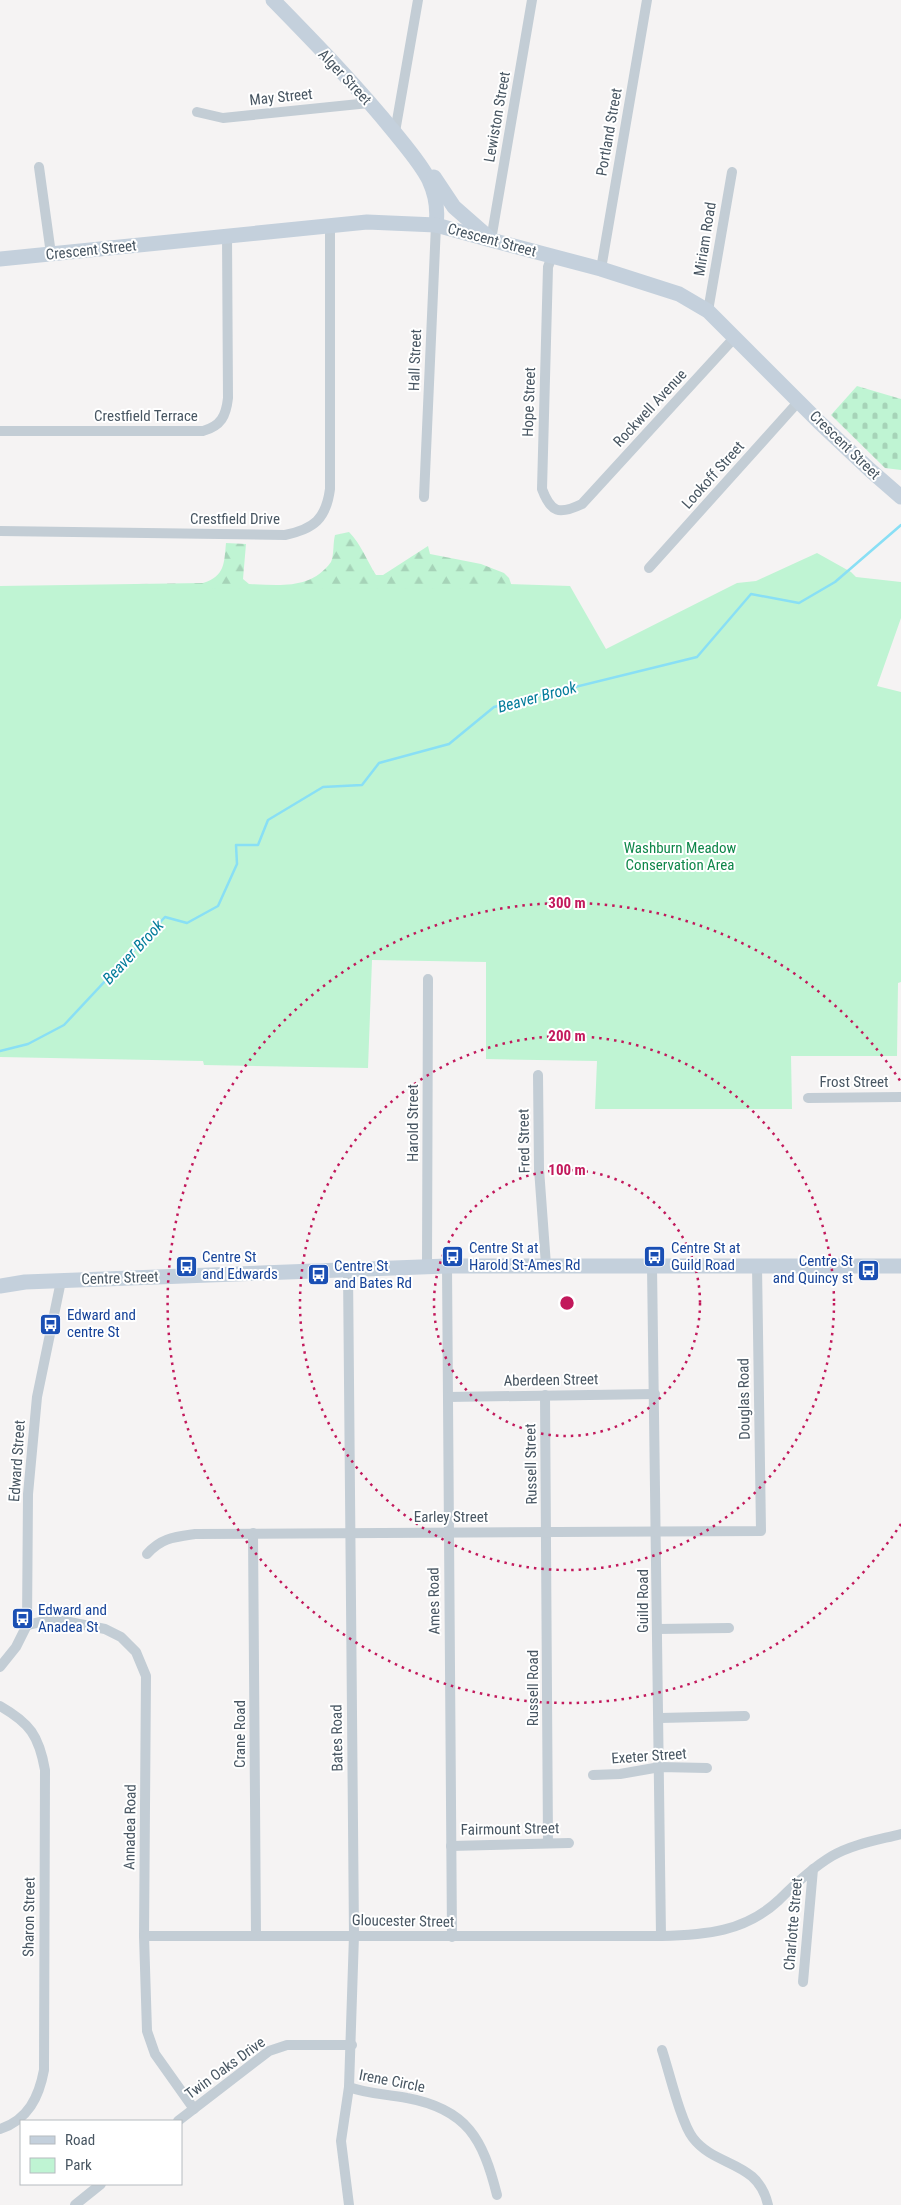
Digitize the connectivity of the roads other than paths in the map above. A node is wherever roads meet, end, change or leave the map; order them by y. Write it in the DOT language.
graph roads {
  1 [pos="273,0"];
  2 [pos="418,0"];
  3 [pos="532,0"];
  4 [pos="647,0"];
  5 [pos="369,102"];
  6 [pos="197,112"];
  7 [pos="394,132"];
  8 [pos="413,158"];
  9 [pos="39,167"];
  10 [pos="732,172"];
  11 [pos="330,225"];
  12 [pos="436,225"];
  13 [pos="227,235"];
  14 [pos="491,240"];
  15 [pos="51,254"];
  16 [pos="552,256"];
  17 [pos="0,259"];
  18 [pos="601,269"];
  19 [pos="708,311"];
  20 [pos="735,337"];
  21 [pos="800,401"];
  22 [pos="0,431"];
  23 [pos="424,496"];
  24 [pos="901,496"];
  25 [pos="586,499"];
  26 [pos="0,531"];
  27 [pos="649,568"];
  28 [pos="428,979"];
  29 [pos="538,1075"];
  30 [pos="901,1097"];
  31 [pos="808,1098"];
  32 [pos="427,1266"];
  33 [pos="447,1266"];
  34 [pos="546,1266"];
  35 [pos="652,1266"];
  36 [pos="757,1266"];
  37 [pos="901,1266"];
  38 [pos="348,1270"];
  39 [pos="61,1281"];
  40 [pos="0,1286"];
  41 [pos="655,1394"];
  42 [pos="545,1395"];
  43 [pos="448,1397"];
  44 [pos="761,1531"];
  45 [pos="350,1532"];
  46 [pos="448,1532"];
  47 [pos="253,1533"];
  48 [pos="547,1533"];
  49 [pos="657,1533"];
  50 [pos="147,1554"];
  51 [pos="27,1624"];
  52 [pos="729,1628"];
  53 [pos="658,1629"];
  54 [pos="0,1668"];
  55 [pos="0,1706"];
  56 [pos="745,1716"];
  57 [pos="660,1718"];
  58 [pos="660,1767"];
  59 [pos="707,1768"];
  60 [pos="593,1775"];
  61 [pos="901,1834"];
  62 [pos="548,1843"];
  63 [pos="569,1843"];
  64 [pos="451,1846"];
  65 [pos="813,1869"];
  66 [pos="256,1935"];
  67 [pos="354,1935"];
  68 [pos="144,1936"];
  69 [pos="661,1936"];
  70 [pos="452,1937"];
  71 [pos="803,1982"];
  72 [pos="352,2045"];
  73 [pos="662,2050"];
  74 [pos="349,2087"];
  75 [pos="194,2109"];
  76 [pos="179,2120"];
  77 [pos="0,2129"];
  78 [pos="100,2185"];
  79 [pos="497,2194"];
  80 [pos="345,2204"];
  81 [pos="75,2205"];
  82 [pos="768,2205"];
  1 -- 5 [label="main road, Alger Street"];
  2 -- 7 [label="street"];
  3 -- 14 [label="street, Lewiston Street"];
  4 -- 18 [label="street, Portland Street"];
  5 -- 6 [label="street, May Street"];
  5 -- 7 [label="main road, Alger Street"];
  7 -- 8 [label="main road, Alger Street"];
  8 -- 12 [label="main road, Alger Street"];
  8 -- 14 [label="main road"];
  9 -- 15 [label="street"];
  10 -- 19 [label="street, Miriam Road"];
  11 -- 12 [label="main road, Crescent Street"];
  11 -- 13 [label="main road, Crescent Street"];
  11 -- 26 [label="street, Crestfield Drive"];
  12 -- 14 [label="main road, Crescent Street"];
  12 -- 23 [label="street, Hall Street"];
  13 -- 15 [label="main road, Crescent Street"];
  13 -- 22 [label="street, Crestfield Terrace"];
  14 -- 16 [label="main road, Crescent Street"];
  15 -- 17 [label="main road, Crescent Street"];
  16 -- 18 [label="main road, Crescent Street"];
  16 -- 25 [label="street, Hope Street"];
  18 -- 19 [label="main road, Crescent Street"];
  19 -- 20 [label="main road, Crescent Street"];
  20 -- 21 [label="main road, Crescent Street"];
  20 -- 25 [label="street, Rockwell Avenue"];
  21 -- 24 [label="main road, Crescent Street"];
  21 -- 27 [label="street, Lookoff Street"];
  28 -- 32 [label="street, Harold Street"];
  29 -- 34 [label="street, Fred Street"];
  30 -- 31 [label="street, Frost Street"];
  32 -- 33 [label="main road, Centre Street"];
  32 -- 38 [label="main road, Centre Street"];
  33 -- 34 [label="main road, Centre Street"];
  33 -- 43 [label="street, Ames Road"];
  34 -- 35 [label="main road, Centre Street"];
  35 -- 36 [label="main road, Centre Street"];
  35 -- 41 [label="street, Guild Road"];
  36 -- 37 [label="main road, Centre Street"];
  36 -- 44 [label="street, Douglas Road"];
  38 -- 39 [label="main road, Centre Street"];
  38 -- 45 [label="street, Bates Road"];
  39 -- 40 [label="main road, Centre Street"];
  39 -- 51 [label="street, Edward Street"];
  41 -- 42 [label="street, Aberdeen Street"];
  41 -- 49 [label="street, Guild Road"];
  42 -- 43 [label="street, Aberdeen Street"];
  42 -- 48 [label="street, Russell Street"];
  43 -- 46 [label="street, Ames Road"];
  44 -- 49 [label="street, Earley Street"];
  45 -- 46 [label="street, Earley Street"];
  45 -- 47 [label="street, Earley Street"];
  45 -- 67 [label="street, Bates Road"];
  46 -- 48 [label="street, Earley Street"];
  46 -- 64 [label="street, Ames Road"];
  47 -- 50 [label="street, Earley Street"];
  47 -- 66 [label="street, Crane Road"];
  48 -- 49 [label="street, Earley Street"];
  48 -- 62 [label="street, Russell Road"];
  49 -- 53 [label="street, Guild Road"];
  51 -- 54 [label="street, Edward Street"];
  51 -- 68 [label="street, Annadea Road"];
  52 -- 53 [label="street"];
  53 -- 57 [label="street, Guild Road"];
  55 -- 77 [label="street, Sharon Street"];
  56 -- 57 [label="street"];
  57 -- 58 [label="street, Guild Road"];
  58 -- 59 [label="street, Exeter Street"];
  58 -- 60 [label="street, Exeter Street"];
  58 -- 69 [label="street, Guild Road"];
  61 -- 65 [label="street, Gloucester Street"];
  62 -- 63 [label="street, Fairmount Street"];
  62 -- 64 [label="street, Fairmount Street"];
  64 -- 70 [label="street, Ames Road"];
  65 -- 69 [label="street, Gloucester Street"];
  65 -- 71 [label="street, Charlotte Street"];
  66 -- 67 [label="street, Gloucester Street"];
  66 -- 68 [label="street, Gloucester Street"];
  67 -- 70 [label="street, Gloucester Street"];
  67 -- 72 [label="street, Bates Road"];
  68 -- 75 [label="street, Annadea Road"];
  69 -- 70 [label="street, Gloucester Street"];
  72 -- 74 [label="street, Bates Road"];
  72 -- 75 [label="street, Twin Oaks Drive"];
  73 -- 82 [label="street"];
  74 -- 79 [label="street, Irene Circle"];
  74 -- 80 [label="street, Bates Road"];
  75 -- 76 [label="street, Twin Oaks Drive"];
  78 -- 81 [label="street"];
}
